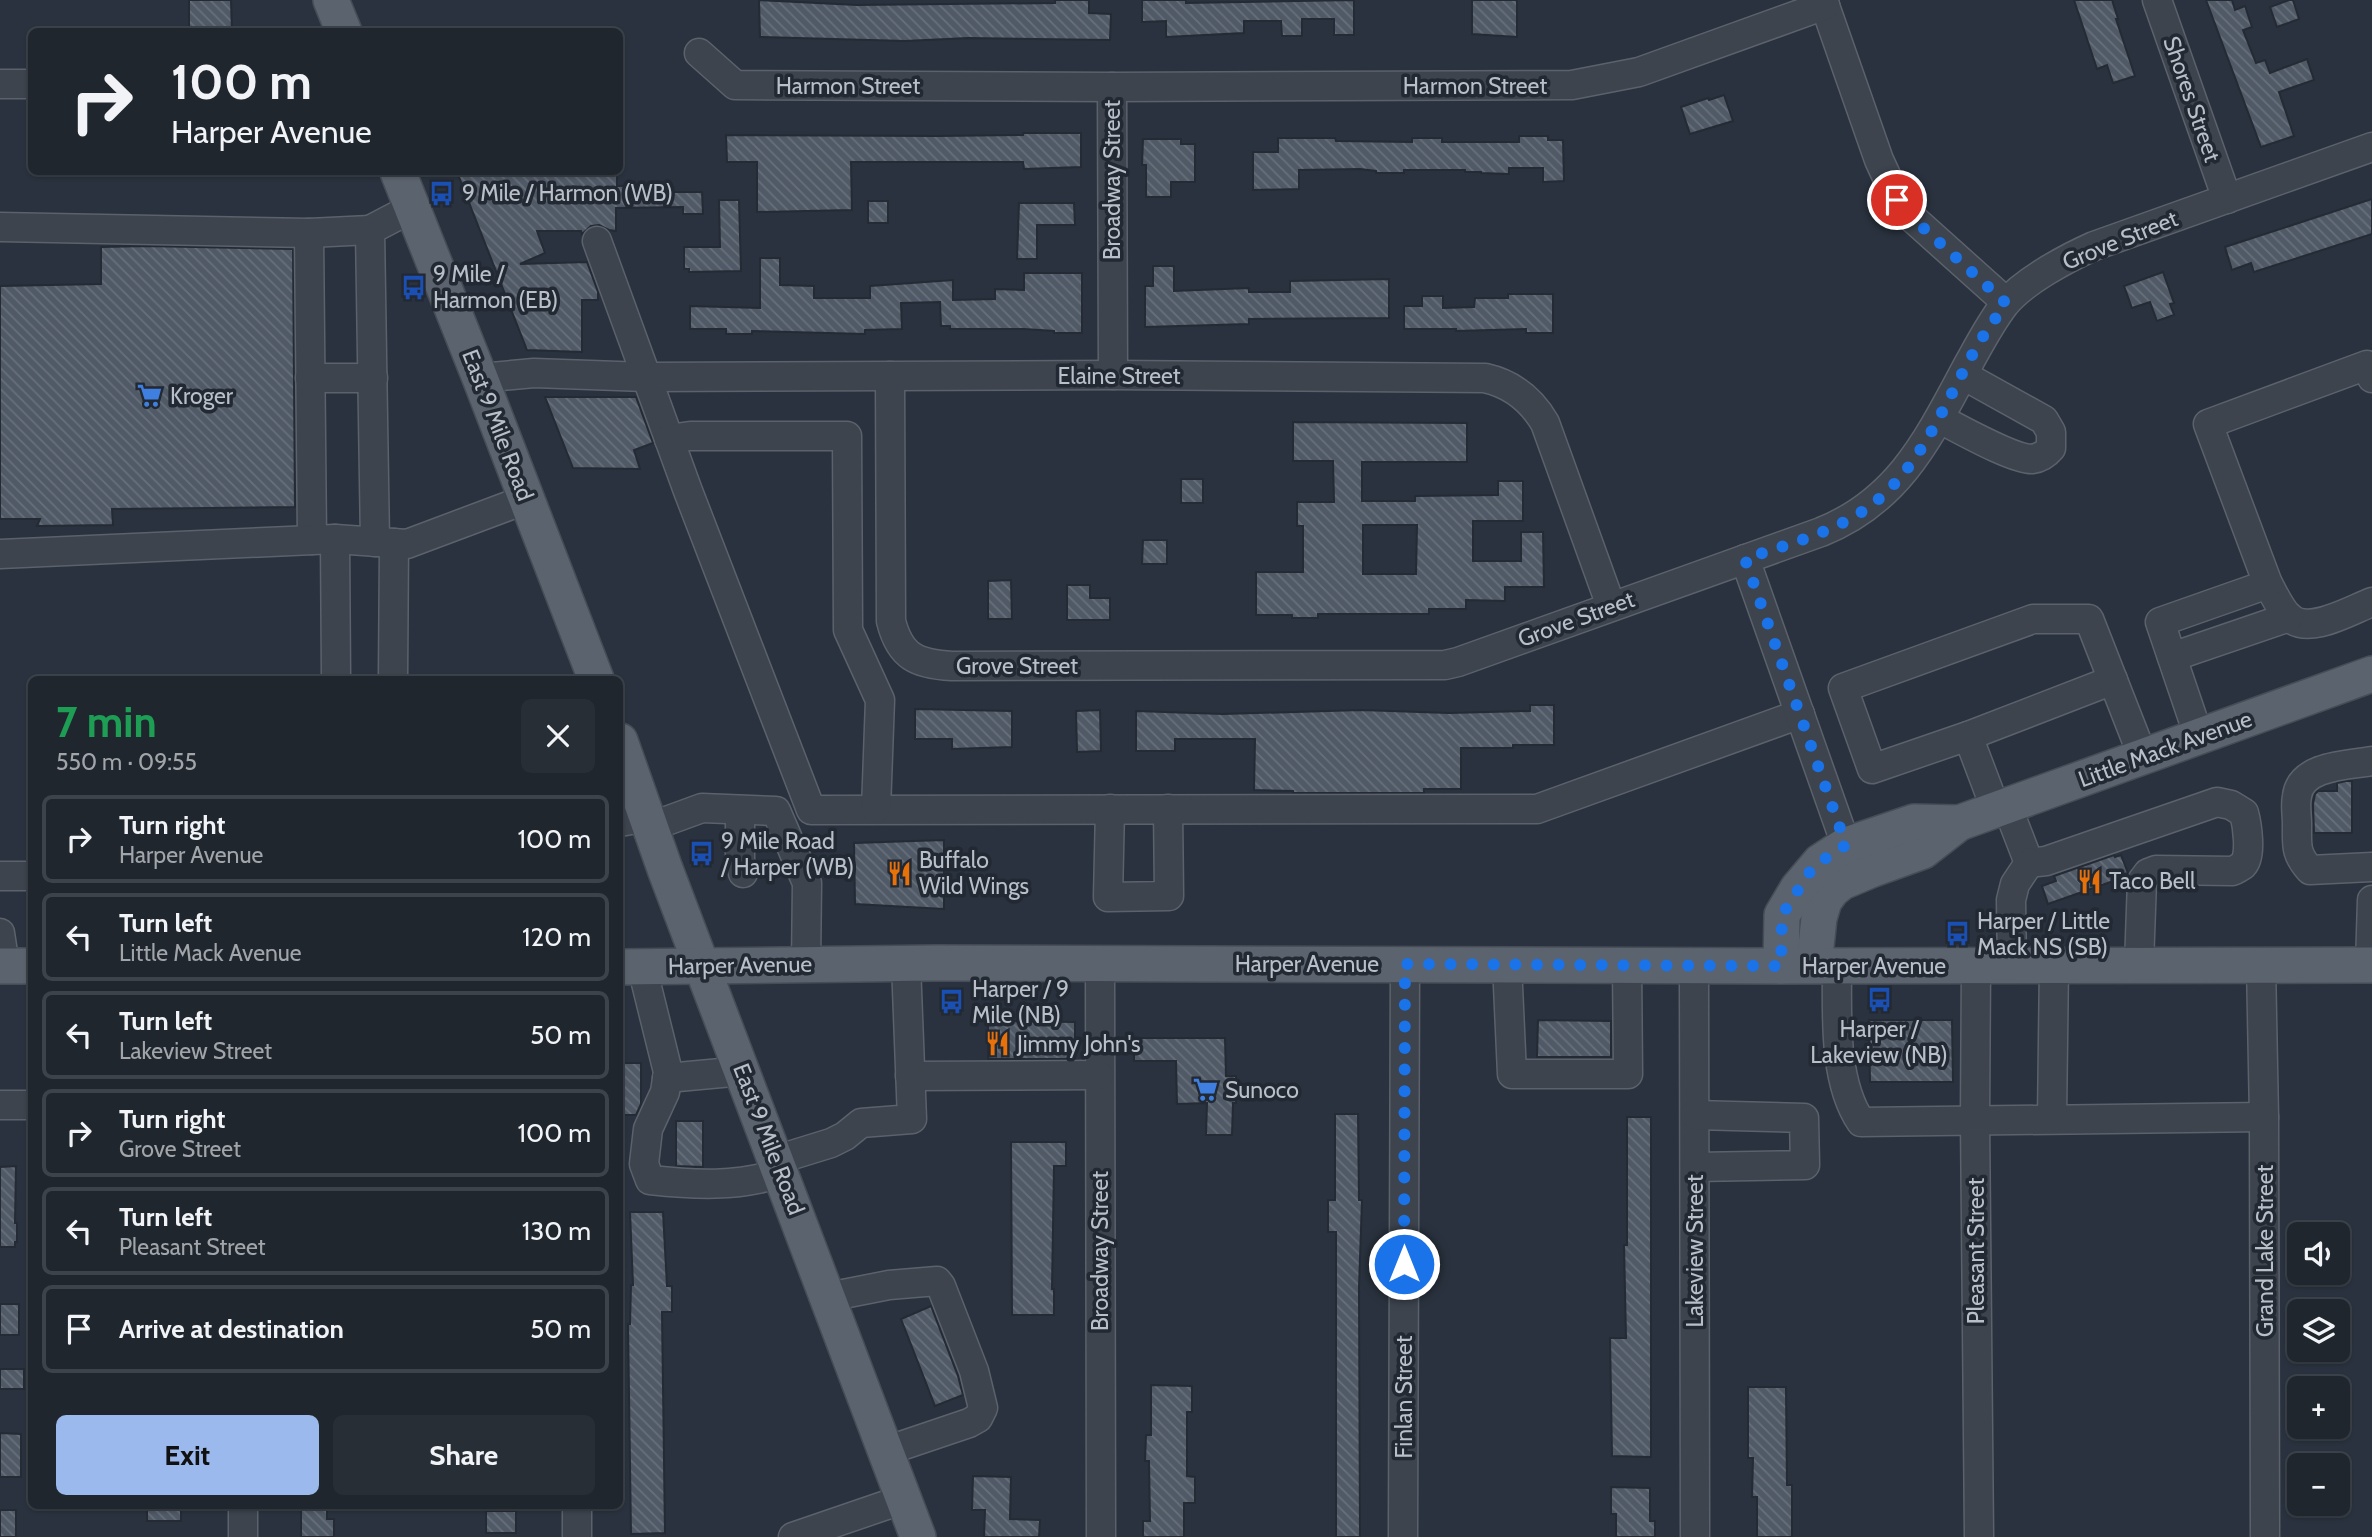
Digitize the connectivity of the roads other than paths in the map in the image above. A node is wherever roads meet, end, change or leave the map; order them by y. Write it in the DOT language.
graph roads {
  1 [pos="331,0"];
  2 [pos="2157,0"];
  3 [pos="1824,2"];
  4 [pos="342,28"];
  5 [pos="699,53"];
  6 [pos="0,84"];
  7 [pos="28,84"];
  8 [pos="1009,86"];
  9 [pos="1112,87"];
  10 [pos="2372,148"];
  11 [pos="399,175"];
  12 [pos="2227,199"];
  13 [pos="412,208"];
  14 [pos="0,227"];
  15 [pos="370,230"];
  16 [pos="309,233"];
  17 [pos="597,241"];
  18 [pos="2006,303"];
  19 [pos="1113,375"];
  20 [pos="1963,375"];
  21 [pos="890,376"];
  22 [pos="646,377"];
  23 [pos="310,378"];
  24 [pos="373,378"];
  25 [pos="480,378"];
  26 [pos="2372,378"];
  27 [pos="1940,419"];
  28 [pos="669,439"];
  29 [pos="527,499"];
  30 [pos="324,539"];
  31 [pos="385,543"];
  32 [pos="0,554"];
  33 [pos="1745,559"];
  34 [pos="2268,584"];
  35 [pos="2372,602"];
  36 [pos="1611,607"];
  37 [pos="2289,617"];
  38 [pos="2172,657"];
  39 [pos="2372,674"];
  40 [pos="336,676"];
  41 [pos="393,676"];
  42 [pos="595,676"];
  43 [pos="2113,680"];
  44 [pos="1800,714"];
  45 [pos="1968,736"];
  46 [pos="2199,737"];
  47 [pos="2143,757"];
  48 [pos="623,759"];
  49 [pos="2372,761"];
  50 [pos="2002,808"];
  51 [pos="876,809"];
  52 [pos="740,810"];
  53 [pos="1110,810"];
  54 [pos="1168,810"];
  55 [pos="639,822"];
  56 [pos="1959,823"];
  57 [pos="1846,845"];
  58 [pos="2029,863"];
  59 [pos="2372,867"];
  60 [pos="743,873"];
  61 [pos="0,876"];
  62 [pos="28,876"];
  63 [pos="2372,900"];
  64 [pos="806,964"];
  65 [pos="906,964"];
  66 [pos="1100,964"];
  67 [pos="1405,964"];
  68 [pos="1507,964"];
  69 [pos="1628,964"];
  70 [pos="1694,964"];
  71 [pos="2139,964"];
  72 [pos="2261,964"];
  73 [pos="1976,965"];
  74 [pos="2012,965"];
  75 [pos="2054,965"];
  76 [pos="2371,965"];
  77 [pos="703,966"];
  78 [pos="1811,966"];
  79 [pos="631,967"];
  80 [pos="743,1071"];
  81 [pos="1099,1075"];
  82 [pos="910,1076"];
  83 [pos="667,1078"];
  84 [pos="0,1105"];
  85 [pos="28,1105"];
  86 [pos="1695,1115"];
  87 [pos="2264,1116"];
  88 [pos="2052,1118"];
  89 [pos="1975,1119"];
  90 [pos="779,1166"];
  91 [pos="1695,1167"];
  92 [pos="828,1297"];
  93 [pos="886,1451"];
  94 [pos="904,1499"];
  95 [pos="243,1509"];
  96 [pos="577,1509"];
  97 [pos="243,1537"];
  98 [pos="578,1537"];
  99 [pos="793,1537"];
  100 [pos="918,1537"];
  101 [pos="1101,1537"];
  102 [pos="1404,1537"];
  103 [pos="1695,1537"];
  104 [pos="1979,1537"];
  105 [pos="2265,1537"];
  1 -- 4 [label="main road"];
  2 -- 12 [label="street, Shores Street"];
  3 -- 9 [label="street, Harmon Street"];
  3 -- 18 [label="street"];
  5 -- 8 [label="street, Harmon Street"];
  6 -- 7 [label="street"];
  8 -- 9 [label="street, Broadway Street"];
  9 -- 19 [label="street, Broadway Street"];
  10 -- 12 [label="street, Grove Street"];
  11 -- 13 [label="main road, East 9 Mile Road"];
  12 -- 18 [label="street, Grove Street"];
  13 -- 15 [label="street"];
  13 -- 25 [label="main road, East 9 Mile Road"];
  14 -- 16 [label="street"];
  15 -- 16 [label="street"];
  15 -- 24 [label="street"];
  16 -- 23 [label="street"];
  17 -- 22 [label="street"];
  18 -- 20 [label="street, Grove Street"];
  19 -- 21 [label="street, Elaine Street"];
  19 -- 36 [label="street, Elaine Street"];
  20 -- 27 [label="street, Grove Street"];
  20 -- 27 [label="street"];
  21 -- 22 [label="street, Elaine Street"];
  21 -- 36 [label="street, Grove Street"];
  22 -- 25 [label="street, Elaine Street"];
  22 -- 28 [label="street"];
  23 -- 24 [label="street"];
  23 -- 30 [label="street"];
  24 -- 31 [label="street"];
  25 -- 29 [label="main road, East 9 Mile Road"];
  26 -- 34 [label="street"];
  27 -- 33 [label="street, Grove Street"];
  28 -- 51 [label="street"];
  28 -- 51 [label="street"];
  29 -- 31 [label="street"];
  29 -- 42 [label="main road, East 9 Mile Road"];
  30 -- 31 [label="street"];
  30 -- 32 [label="street"];
  30 -- 40 [label="street"];
  31 -- 41 [label="street"];
  33 -- 36 [label="street, Grove Street"];
  33 -- 44 [label="street"];
  34 -- 37 [label="street"];
  34 -- 38 [label="street"];
  35 -- 37 [label="street"];
  37 -- 38 [label="street"];
  38 -- 46 [label="street"];
  39 -- 46 [label="main road, Little Mack Avenue"];
  43 -- 45 [label="street"];
  43 -- 45 [label="street"];
  43 -- 47 [label="street"];
  44 -- 54 [label="street"];
  44 -- 57 [label="street"];
  45 -- 50 [label="street"];
  46 -- 47 [label="main road, Little Mack Avenue"];
  47 -- 50 [label="main road, Little Mack Avenue"];
  48 -- 55 [label="main road, East 9 Mile Road"];
  49 -- 59 [label="street"];
  50 -- 56 [label="main road, Little Mack Avenue"];
  50 -- 58 [label="street"];
  51 -- 53 [label="street"];
  52 -- 55 [label="street"];
  52 -- 60 [label="street"];
  52 -- 64 [label="street"];
  53 -- 54 [label="street"];
  53 -- 54 [label="street"];
  55 -- 77 [label="main road, East 9 Mile Road"];
  56 -- 57 [label="main road, Little Mack Avenue"];
  56 -- 78 [label="main road, Little Mack Avenue"];
  57 -- 78 [label="main road, Little Mack Avenue"];
  58 -- 71 [label="street"];
  58 -- 74 [label="street"];
  61 -- 62 [label="street"];
  63 -- 76 [label="street"];
  64 -- 65 [label="main road, Harper Avenue"];
  64 -- 77 [label="main road, Harper Avenue"];
  65 -- 66 [label="main road, Harper Avenue"];
  65 -- 82 [label="street"];
  66 -- 67 [label="main road, Harper Avenue"];
  66 -- 81 [label="street, Broadway Street"];
  67 -- 68 [label="main road, Harper Avenue"];
  67 -- 102 [label="street, Finlan Street"];
  68 -- 69 [label="main road, Harper Avenue"];
  68 -- 69 [label="street"];
  69 -- 70 [label="main road, Harper Avenue"];
  70 -- 78 [label="main road, Harper Avenue"];
  70 -- 86 [label="street, Lakeview Street"];
  71 -- 72 [label="main road, Harper Avenue"];
  71 -- 75 [label="main road, Harper Avenue"];
  72 -- 76 [label="main road, Harper Avenue"];
  72 -- 87 [label="street, Grand Lake Street"];
  73 -- 74 [label="main road, Harper Avenue"];
  73 -- 78 [label="main road, Harper Avenue"];
  73 -- 89 [label="street, Pleasant Street"];
  74 -- 75 [label="main road, Harper Avenue"];
  75 -- 88 [label="street"];
  77 -- 79 [label="main road, Harper Avenue"];
  77 -- 80 [label="main road, East 9 Mile Road"];
  78 -- 89 [label="street"];
  79 -- 83 [label="street"];
  80 -- 83 [label="street"];
  80 -- 90 [label="main road, East 9 Mile Road"];
  81 -- 82 [label="street"];
  81 -- 101 [label="street, Broadway Street"];
  82 -- 90 [label="street"];
  83 -- 90 [label="street"];
  84 -- 85 [label="street"];
  86 -- 91 [label="street, Lakeview Street"];
  86 -- 91 [label="street"];
  87 -- 88 [label="street"];
  87 -- 105 [label="street, Grand Lake Street"];
  88 -- 89 [label="street"];
  89 -- 104 [label="street, Pleasant Street"];
  90 -- 92 [label="main road, East 9 Mile Road"];
  91 -- 103 [label="street, Lakeview Street"];
  92 -- 93 [label="main road, East 9 Mile Road"];
  92 -- 93 [label="street"];
  93 -- 94 [label="main road, East 9 Mile Road"];
  94 -- 99 [label="street"];
  94 -- 100 [label="main road, East 9 Mile Road"];
  95 -- 97 [label="street"];
  96 -- 98 [label="street"];
}
